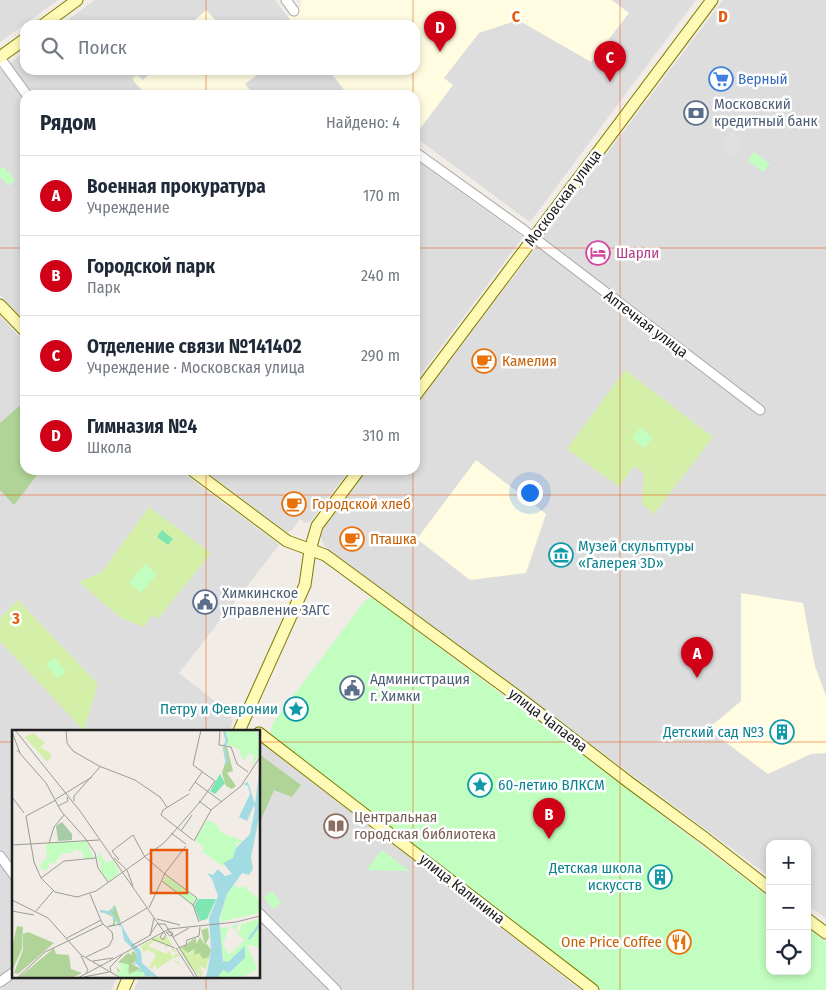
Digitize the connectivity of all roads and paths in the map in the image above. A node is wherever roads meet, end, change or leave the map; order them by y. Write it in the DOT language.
graph roads {
  1 [pos="77,0"];
  2 [pos="286,0"];
  3 [pos="712,0"];
  4 [pos="294,11"];
  5 [pos="50,20"];
  6 [pos="20,42"];
  7 [pos="0,58"];
  8 [pos="23,90"];
  9 [pos="420,156"];
  10 [pos="533,237"];
  11 [pos="0,305"];
  12 [pos="20,326"];
  13 [pos="420,389"];
  14 [pos="760,410"];
  15 [pos="199,475"];
  16 [pos="355,475"];
  17 [pos="311,545"];
  18 [pos="243,722"];
  19 [pos="255,730"];
  20 [pos="260,734"];
  21 [pos="0,856"];
  22 [pos="12,872"];
  23 [pos="766,886"];
  24 [pos="260,913"];
  25 [pos="811,922"];
  26 [pos="826,933"];
  27 [pos="12,973"];
  28 [pos="128,978"];
  29 [pos="0,982"];
  30 [pos="123,990"];
  31 [pos="336,990"];
  32 [pos="593,990"];
  1 -- 5 [label="street"];
  2 -- 4 [label="street"];
  3 -- 10 [label="street, Московская улица"];
  6 -- 7 [label="street"];
  7 -- 8 [label="street"];
  9 -- 10 [label="street, Аптечная улица"];
  10 -- 13 [label="street, Московская улица"];
  10 -- 14 [label="street, Аптечная улица"];
  11 -- 12 [label="street"];
  15 -- 17 [label="street, улица Чапаева"];
  16 -- 17 [label="street"];
  17 -- 18 [label="street"];
  17 -- 23 [label="street, улица Чапаева"];
  18 -- 19 [label="street, улица Калинина"];
  20 -- 32 [label="street, улица Калинина"];
  21 -- 22 [label="street"];
  24 -- 31 [label="street"];
  25 -- 26 [label="street"];
  27 -- 29 [label="street"];
  28 -- 30 [label="street"];
}
